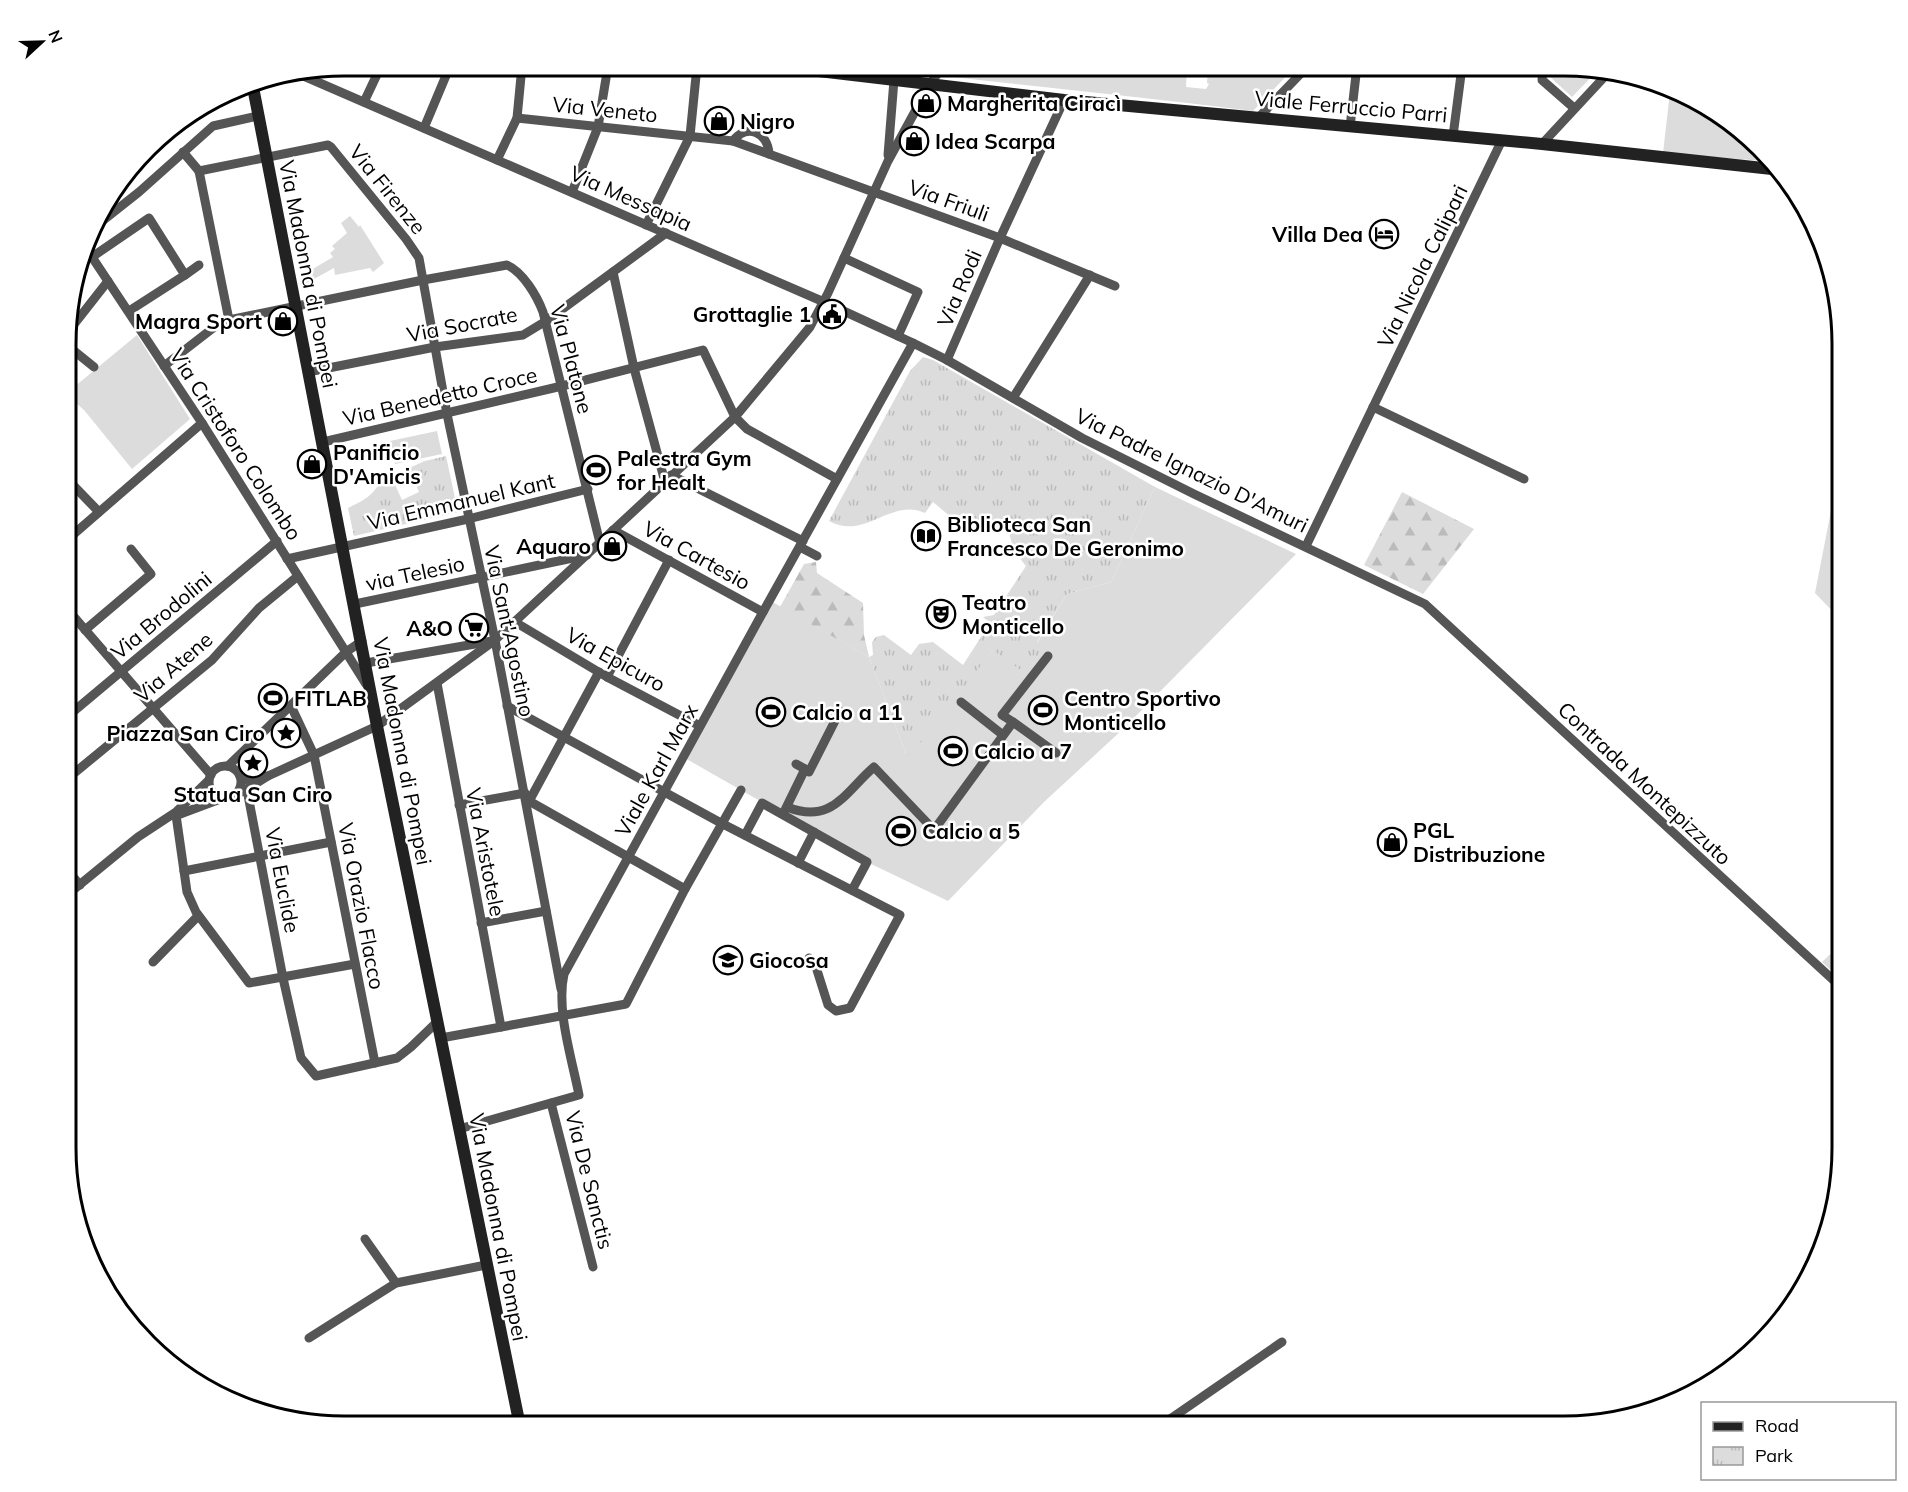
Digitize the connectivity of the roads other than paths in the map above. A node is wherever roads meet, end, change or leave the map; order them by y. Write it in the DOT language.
graph roads {
  1 [pos="376,76"];
  2 [pos="446,76"];
  3 [pos="521,76"];
  4 [pos="606,76"];
  5 [pos="697,76"];
  6 [pos="870,76"];
  7 [pos="899,76"];
  8 [pos="936,76"];
  9 [pos="1298,76"];
  10 [pos="1356,76"];
  11 [pos="1461,76"];
  12 [pos="1542,76"];
  13 [pos="876,78"];
  14 [pos="310,79"];
  15 [pos="1602,79"];
  16 [pos="894,80"];
  17 [pos="930,84"];
  18 [pos="254,93"];
  19 [pos="1064,100"];
  20 [pos="364,102"];
  21 [pos="1574,108"];
  22 [pos="258,116"];
  23 [pos="1259,117"];
  24 [pos="517,118"];
  25 [pos="1350,126"];
  26 [pos="598,127"];
  27 [pos="423,128"];
  28 [pos="690,136"];
  29 [pos="1453,136"];
  30 [pos="1502,140"];
  31 [pos="733,141"];
  32 [pos="1542,144"];
  33 [pos="183,152"];
  34 [pos="769,154"];
  35 [pos="266,158"];
  36 [pos="497,160"];
  37 [pos="888,160"];
  38 [pos="1764,167"];
  39 [pos="199,171"];
  40 [pos="572,192"];
  41 [pos="874,193"];
  42 [pos="109,216"];
  43 [pos="646,225"];
  44 [pos="666,233"];
  45 [pos="1000,238"];
  46 [pos="93,252"];
  47 [pos="92,256"];
  48 [pos="844,258"];
  49 [pos="199,266"];
  50 [pos="613,272"];
  51 [pos="185,275"];
  52 [pos="1090,275"];
  53 [pos="423,280"];
  54 [pos="108,281"];
  55 [pos="1115,286"];
  56 [pos="824,302"];
  57 [pos="295,306"];
  58 [pos="129,311"];
  59 [pos="78,319"];
  60 [pos="229,320"];
  61 [pos="546,321"];
  62 [pos="898,336"];
  63 [pos="914,343"];
  64 [pos="435,347"];
  65 [pos="76,352"];
  66 [pos="948,360"];
  67 [pos="164,366"];
  68 [pos="94,367"];
  69 [pos="634,368"];
  70 [pos="308,372"];
  71 [pos="562,386"];
  72 [pos="1013,398"];
  73 [pos="1373,407"];
  74 [pos="447,414"];
  75 [pos="735,417"];
  76 [pos="202,423"];
  77 [pos="323,442"];
  78 [pos="668,478"];
  79 [pos="837,479"];
  80 [pos="1524,479"];
  81 [pos="76,488"];
  82 [pos="588,489"];
  83 [pos="99,512"];
  84 [pos="468,519"];
  85 [pos="613,530"];
  86 [pos="76,531"];
  87 [pos="277,541"];
  88 [pos="600,543"];
  89 [pos="801,544"];
  90 [pos="1306,546"];
  91 [pos="344,547"];
  92 [pos="131,549"];
  93 [pos="588,555"];
  94 [pos="817,556"];
  95 [pos="288,559"];
  96 [pos="669,560"];
  97 [pos="298,576"];
  98 [pos="481,578"];
  99 [pos="355,604"];
  100 [pos="1425,604"];
  101 [pos="763,612"];
  102 [pos="515,622"];
  103 [pos="76,624"];
  104 [pos="85,630"];
  105 [pos="495,640"];
  106 [pos="362,641"];
  107 [pos="349,655"];
  108 [pos="1048,656"];
  109 [pos="365,660"];
  110 [pos="120,672"];
  111 [pos="603,674"];
  112 [pos="436,683"];
  113 [pos="371,691"];
  114 [pos="961,702"];
  115 [pos="291,706"];
  116 [pos="507,706"];
  117 [pos="76,709"];
  118 [pos="153,709"];
  119 [pos="840,711"];
  120 [pos="1013,722"];
  121 [pos="377,726"];
  122 [pos="700,726"];
  123 [pos="1003,735"];
  124 [pos="564,737"];
  125 [pos="1056,753"];
  126 [pos="314,755"];
  127 [pos="796,764"];
  128 [pos="228,766"];
  129 [pos="805,769"];
  130 [pos="76,773"];
  131 [pos="240,776"];
  132 [pos="268,776"];
  133 [pos="210,777"];
  134 [pos="247,789"];
  135 [pos="741,790"];
  136 [pos="664,792"];
  137 [pos="227,798"];
  138 [pos="527,800"];
  139 [pos="459,805"];
  140 [pos="785,811"];
  141 [pos="172,817"];
  142 [pos="721,824"];
  143 [pos="814,832"];
  144 [pos="744,835"];
  145 [pos="331,842"];
  146 [pos="260,856"];
  147 [pos="628,857"];
  148 [pos="798,863"];
  149 [pos="184,871"];
  150 [pos="76,880"];
  151 [pos="80,885"];
  152 [pos="76,888"];
  153 [pos="685,889"];
  154 [pos="852,890"];
  155 [pos="546,911"];
  156 [pos="198,916"];
  157 [pos="481,923"];
  158 [pos="809,958"];
  159 [pos="153,962"];
  160 [pos="355,964"];
  161 [pos="284,978"];
  162 [pos="1832,979"];
  163 [pos="561,989"];
  164 [pos="564,1016"];
  165 [pos="438,1021"];
  166 [pos="501,1027"];
  167 [pos="441,1038"];
  168 [pos="375,1063"];
  169 [pos="551,1102"];
  170 [pos="459,1129"];
  171 [pos="364,1239"];
  172 [pos="486,1265"];
  173 [pos="593,1267"];
  174 [pos="396,1283"];
  175 [pos="309,1338"];
  176 [pos="1282,1342"];
  177 [pos="518,1416"];
  178 [pos="1175,1416"];
  1 -- 20 [label="street"];
  2 -- 27 [label="street"];
  3 -- 24 [label="street"];
  4 -- 26 [label="street"];
  5 -- 28 [label="street"];
  6 -- 13 [label="street, Viale Ferruccio Parri"];
  7 -- 16 [label="street"];
  8 -- 17 [label="street"];
  9 -- 23 [label="street"];
  10 -- 25 [label="street"];
  11 -- 29 [label="street"];
  12 -- 21 [label="street"];
  13 -- 16 [label="street, Viale Ferruccio Parri"];
  14 -- 20 [label="street, Via Messapia"];
  15 -- 21 [label="street"];
  16 -- 17 [label="street, Viale Ferruccio Parri"];
  16 -- 37 [label="street"];
  17 -- 19 [label="street, Viale Ferruccio Parri"];
  17 -- 37 [label="street"];
  18 -- 22 [label="street, Via Madonna di Pompei"];
  19 -- 23 [label="street, Viale Ferruccio Parri"];
  19 -- 45 [label="street, Via Rodi"];
  20 -- 27 [label="street, Via Messapia"];
  21 -- 32 [label="street"];
  22 -- 33 [label="street"];
  22 -- 35 [label="street, Via Madonna di Pompei"];
  23 -- 25 [label="street, Viale Ferruccio Parri"];
  24 -- 26 [label="street, Via Veneto"];
  24 -- 36 [label="street"];
  25 -- 29 [label="street, Viale Ferruccio Parri"];
  26 -- 28 [label="street, Via Veneto"];
  26 -- 40 [label="street"];
  27 -- 36 [label="street, Via Messapia"];
  28 -- 31 [label="street, Via Friuli"];
  28 -- 43 [label="street"];
  29 -- 30 [label="street, Viale Ferruccio Parri"];
  30 -- 32 [label="street, Viale Ferruccio Parri"];
  30 -- 73 [label="street, Via Nicola Calipari"];
  31 -- 34 [label="street, Via Friuli"];
  31 -- 34 [label="street, Via Friuli"];
  32 -- 38 [label="street, Viale Ferruccio Parri"];
  33 -- 39 [label="street"];
  33 -- 42 [label="street"];
  34 -- 41 [label="street, Via Friuli"];
  35 -- 39 [label="street, Via Firenze"];
  35 -- 53 [label="street, Via Firenze"];
  35 -- 57 [label="street, Via Madonna di Pompei"];
  36 -- 40 [label="street, Via Messapia"];
  37 -- 41 [label="street"];
  39 -- 60 [label="street"];
  40 -- 43 [label="street, Via Messapia"];
  41 -- 45 [label="street, Via Friuli"];
  41 -- 48 [label="street"];
  43 -- 44 [label="street, Via Messapia"];
  44 -- 50 [label="street, Via Socrate"];
  44 -- 56 [label="street, Via Messapia"];
  45 -- 52 [label="street, Via Friuli"];
  45 -- 66 [label="street, Via Rodi"];
  46 -- 51 [label="street"];
  47 -- 54 [label="street, Via Cristoforo Colombo"];
  48 -- 56 [label="street"];
  48 -- 62 [label="street"];
  49 -- 51 [label="street"];
  50 -- 61 [label="street, Via Socrate"];
  50 -- 69 [label="street"];
  51 -- 58 [label="street"];
  52 -- 55 [label="street, Via Friuli"];
  52 -- 72 [label="street"];
  53 -- 57 [label="street, Via Platone"];
  53 -- 61 [label="street, Via Platone"];
  53 -- 64 [label="street, Via Sant'Agostino"];
  54 -- 58 [label="street, Via Cristoforo Colombo"];
  54 -- 59 [label="street"];
  56 -- 62 [label="street, Via Messapia"];
  56 -- 75 [label="street"];
  57 -- 60 [label="street, Via Platone"];
  57 -- 70 [label="street, Via Madonna di Pompei"];
  58 -- 67 [label="street, Via Cristoforo Colombo"];
  60 -- 67 [label="street, Via Platone"];
  61 -- 64 [label="street, Via Socrate"];
  61 -- 71 [label="street, Via Platone"];
  62 -- 63 [label="street, Via Messapia"];
  63 -- 66 [label="street, Via Messapia"];
  63 -- 79 [label="street, Viale Karl Marx"];
  64 -- 70 [label="street, Via Socrate"];
  64 -- 74 [label="street, Via Sant'Agostino"];
  65 -- 68 [label="street"];
  66 -- 72 [label="street, Via Padre Ignazio D'Amuri"];
  67 -- 76 [label="street, Via Cristoforo Colombo"];
  69 -- 71 [label="street, Via Benedetto Croce"];
  69 -- 75 [label="street, Via Benedetto Croce"];
  69 -- 78 [label="street"];
  70 -- 77 [label="street, Via Madonna di Pompei"];
  71 -- 74 [label="street, Via Benedetto Croce"];
  71 -- 82 [label="street, Via Platone"];
  72 -- 90 [label="street, Via Padre Ignazio D'Amuri"];
  73 -- 80 [label="street"];
  73 -- 90 [label="street, Via Nicola Calipari"];
  74 -- 77 [label="street, Via Benedetto Croce"];
  74 -- 84 [label="street, Via Sant'Agostino"];
  75 -- 78 [label="street"];
  75 -- 79 [label="street"];
  76 -- 83 [label="street"];
  76 -- 87 [label="street, Via Cristoforo Colombo"];
  77 -- 91 [label="street, Via Madonna di Pompei"];
  78 -- 85 [label="street"];
  78 -- 89 [label="street"];
  79 -- 89 [label="street, Viale Karl Marx"];
  81 -- 83 [label="street"];
  82 -- 84 [label="street, Via Emmanuel Kant"];
  82 -- 88 [label="street, Via Platone"];
  83 -- 86 [label="street"];
  84 -- 91 [label="street, Via Emmanuel Kant"];
  84 -- 98 [label="street, Via Sant'Agostino"];
  85 -- 88 [label="street"];
  85 -- 96 [label="street, Via Cartesio"];
  87 -- 95 [label="street, Via Cristoforo Colombo"];
  87 -- 110 [label="street, Via Brodolini"];
  88 -- 93 [label="street"];
  89 -- 94 [label="street"];
  89 -- 101 [label="street, Viale Karl Marx"];
  90 -- 100 [label="street, Via Padre Ignazio D'Amuri"];
  91 -- 95 [label="street, Via Emmanuel Kant"];
  91 -- 99 [label="street, Via Madonna di Pompei"];
  92 -- 104 [label="street"];
  93 -- 98 [label="street, via Telesio"];
  93 -- 102 [label="street"];
  95 -- 97 [label="street, Via Cristoforo Colombo"];
  96 -- 101 [label="street, Via Cartesio"];
  96 -- 111 [label="street"];
  97 -- 107 [label="street, Via Cristoforo Colombo"];
  97 -- 118 [label="street, Via Atene"];
  98 -- 99 [label="street, via Telesio"];
  98 -- 105 [label="street, Via Sant'Agostino"];
  99 -- 106 [label="street, Via Madonna di Pompei"];
  100 -- 162 [label="street, Contrada Montepizzuto"];
  101 -- 122 [label="street, Viale Karl Marx"];
  102 -- 105 [label="street"];
  102 -- 111 [label="street, Via Epicuro"];
  103 -- 104 [label="street"];
  104 -- 110 [label="street"];
  105 -- 109 [label="street"];
  105 -- 112 [label="street"];
  105 -- 116 [label="street, Via Sant'Agostino"];
  106 -- 107 [label="street"];
  106 -- 109 [label="street, Via Madonna di Pompei"];
  107 -- 109 [label="street"];
  107 -- 113 [label="street, Via Cristoforo Colombo"];
  107 -- 115 [label="street"];
  108 -- 120 [label="street"];
  109 -- 113 [label="street, Via Madonna di Pompei"];
  110 -- 117 [label="street, Via Brodolini"];
  110 -- 118 [label="street"];
  111 -- 122 [label="street, Via Epicuro"];
  111 -- 124 [label="street"];
  112 -- 121 [label="street"];
  112 -- 139 [label="street, Via Aristotele"];
  113 -- 121 [label="street, Via Madonna di Pompei"];
  114 -- 123 [label="street"];
  115 -- 126 [label="street, Via Orazio Flacco"];
  115 -- 128 [label="street"];
  116 -- 124 [label="street"];
  116 -- 138 [label="street, Via Sant'Agostino"];
  118 -- 130 [label="street, Via Atene"];
  118 -- 133 [label="street"];
  119 -- 129 [label="street"];
  120 -- 123 [label="street"];
  120 -- 125 [label="street"];
  121 -- 126 [label="street"];
  121 -- 165 [label="street, Via Madonna di Pompei"];
  122 -- 136 [label="street, Viale Karl Marx"];
  123 -- 140 [label="street"];
  124 -- 136 [label="street"];
  124 -- 138 [label="street"];
  126 -- 132 [label="street"];
  126 -- 145 [label="street, Via Orazio Flacco"];
  127 -- 129 [label="street"];
  128 -- 131 [label="street"];
  128 -- 133 [label="street"];
  129 -- 140 [label="street"];
  131 -- 132 [label="street"];
  131 -- 137 [label="street"];
  132 -- 134 [label="street"];
  133 -- 137 [label="street"];
  133 -- 141 [label="street"];
  134 -- 137 [label="street"];
  134 -- 146 [label="street, Via Euclide"];
  135 -- 142 [label="street"];
  136 -- 142 [label="street"];
  136 -- 147 [label="street, Viale Karl Marx"];
  137 -- 141 [label="street"];
  138 -- 139 [label="street"];
  138 -- 147 [label="street"];
  138 -- 155 [label="street, Via Sant'Agostino"];
  139 -- 157 [label="street, Via Aristotele"];
  140 -- 143 [label="street"];
  140 -- 144 [label="street"];
  141 -- 149 [label="street"];
  141 -- 151 [label="street"];
  142 -- 144 [label="street"];
  142 -- 153 [label="street"];
  143 -- 148 [label="street"];
  143 -- 154 [label="street"];
  144 -- 148 [label="street"];
  145 -- 146 [label="street"];
  145 -- 160 [label="street, Via Orazio Flacco"];
  146 -- 149 [label="street"];
  146 -- 161 [label="street, Via Euclide"];
  147 -- 153 [label="street"];
  147 -- 163 [label="street, Viale Karl Marx"];
  148 -- 154 [label="street"];
  149 -- 156 [label="street"];
  150 -- 151 [label="street"];
  151 -- 152 [label="street"];
  153 -- 164 [label="street"];
  154 -- 158 [label="street"];
  155 -- 157 [label="street"];
  155 -- 163 [label="street, Via Sant'Agostino"];
  156 -- 159 [label="street"];
  156 -- 161 [label="street"];
  157 -- 166 [label="street, Via Aristotele"];
  160 -- 161 [label="street"];
  160 -- 168 [label="street, Via Orazio Flacco"];
  161 -- 168 [label="street, Via Euclide"];
  163 -- 164 [label="street, Viale Karl Marx"];
  164 -- 166 [label="street"];
  164 -- 169 [label="street, Viale Karl Marx"];
  165 -- 167 [label="street, Via Madonna di Pompei"];
  165 -- 168 [label="street"];
  166 -- 167 [label="street"];
  167 -- 170 [label="street, Via Madonna di Pompei"];
  169 -- 170 [label="street"];
  169 -- 173 [label="street, Via De Sanctis"];
  170 -- 172 [label="street, Via Madonna di Pompei"];
  171 -- 174 [label="street"];
  172 -- 174 [label="street"];
  172 -- 177 [label="street, Via Madonna di Pompei"];
  174 -- 175 [label="street"];
  176 -- 178 [label="street"];
}
